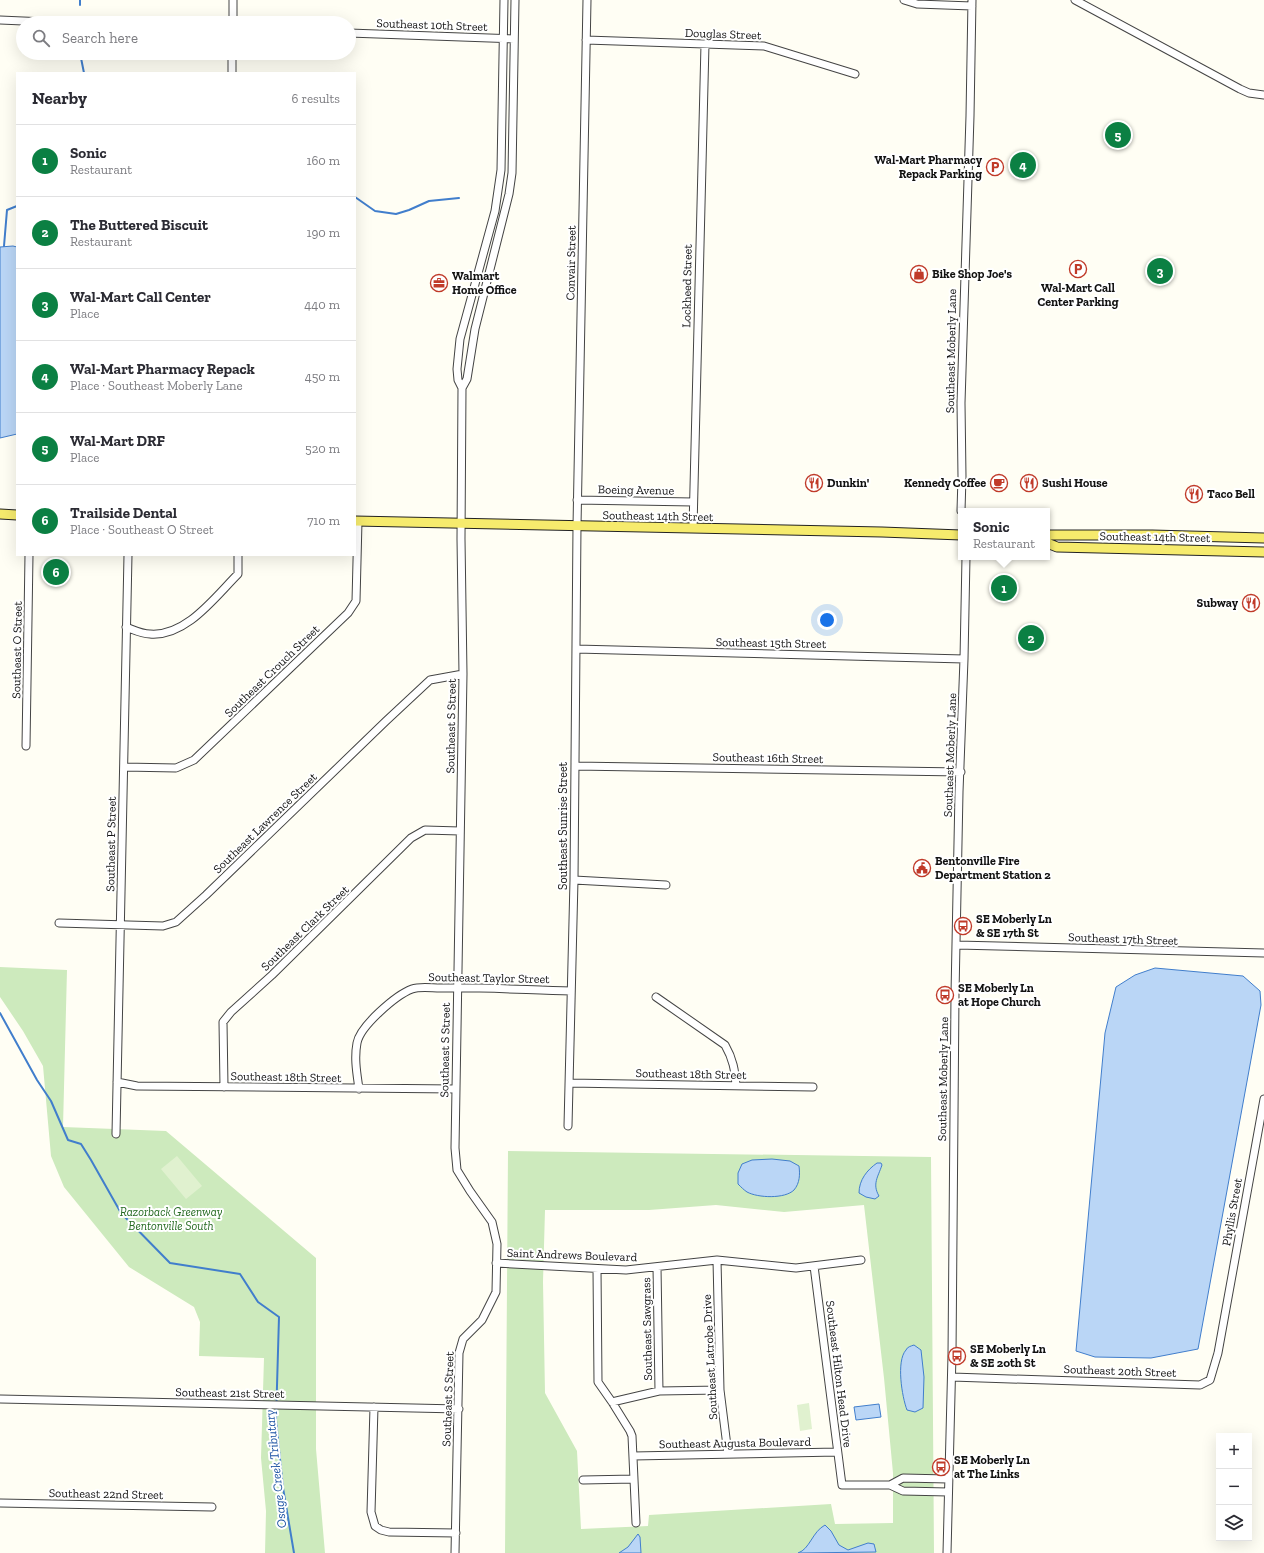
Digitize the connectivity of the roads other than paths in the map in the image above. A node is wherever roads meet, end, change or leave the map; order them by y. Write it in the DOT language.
graph roads {
  1 [pos="233,0"];
  2 [pos="504,0"];
  3 [pos="515,0"];
  4 [pos="586,0"];
  5 [pos="904,0"];
  6 [pos="1075,0"];
  7 [pos="972,3"];
  8 [pos="233,16"];
  9 [pos="0,20"];
  10 [pos="16,21"];
  11 [pos="356,33"];
  12 [pos="503,38"];
  13 [pos="514,39"];
  14 [pos="586,40"];
  15 [pos="704,44"];
  16 [pos="232,60"];
  17 [pos="232,72"];
  18 [pos="855,74"];
  19 [pos="1264,95"];
  20 [pos="462,388"];
  21 [pos="577,500"];
  22 [pos="693,502"];
  23 [pos="961,508"];
  24 [pos="0,514"];
  25 [pos="16,515"];
  26 [pos="357,521"];
  27 [pos="461,524"];
  28 [pos="577,526"];
  29 [pos="692,528"];
  30 [pos="958,535"];
  31 [pos="1050,535"];
  32 [pos="1264,538"];
  33 [pos="1050,544"];
  34 [pos="1264,552"];
  35 [pos="29,556"];
  36 [pos="128,556"];
  37 [pos="238,556"];
  38 [pos="966,560"];
  39 [pos="126,627"];
  40 [pos="576,649"];
  41 [pos="964,659"];
  42 [pos="463,674"];
  43 [pos="26,746"];
  44 [pos="575,766"];
  45 [pos="124,767"];
  46 [pos="961,772"];
  47 [pos="460,831"];
  48 [pos="574,880"];
  49 [pos="666,884"];
  50 [pos="59,923"];
  51 [pos="120,924"];
  52 [pos="957,945"];
  53 [pos="1264,954"];
  54 [pos="458,987"];
  55 [pos="571,991"];
  56 [pos="656,997"];
  57 [pos="117,1082"];
  58 [pos="569,1083"];
  59 [pos="736,1086"];
  60 [pos="224,1087"];
  61 [pos="813,1087"];
  62 [pos="359,1089"];
  63 [pos="455,1089"];
  64 [pos="1264,1099"];
  65 [pos="568,1126"];
  66 [pos="116,1134"];
  67 [pos="717,1260"];
  68 [pos="861,1260"];
  69 [pos="496,1263"];
  70 [pos="814,1266"];
  71 [pos="657,1267"];
  72 [pos="597,1269"];
  73 [pos="1222,1330"];
  74 [pos="952,1377"];
  75 [pos="720,1390"];
  76 [pos="659,1391"];
  77 [pos="0,1399"];
  78 [pos="612,1402"];
  79 [pos="374,1407"];
  80 [pos="459,1409"];
  81 [pos="837,1452"];
  82 [pos="728,1454"];
  83 [pos="633,1456"];
  84 [pos="634,1479"];
  85 [pos="948,1479"];
  86 [pos="582,1480"];
  87 [pos="890,1485"];
  88 [pos="948,1492"];
  89 [pos="0,1503"];
  90 [pos="212,1507"];
  91 [pos="636,1523"];
  92 [pos="456,1533"];
  93 [pos="455,1553"];
  94 [pos="946,1553"];
  1 -- 8 [label="street"];
  2 -- 12 [label="street"];
  3 -- 13 [label="street"];
  4 -- 14 [label="street, Convair Street"];
  5 -- 7 [label="street"];
  6 -- 19 [label="street"];
  7 -- 23 [label="street, Southeast Moberly Lane"];
  9 -- 10 [label="street"];
  11 -- 12 [label="street, Southeast 10th Street"];
  12 -- 13 [label="street, Southeast 10th Street"];
  12 -- 20 [label="street"];
  13 -- 20 [label="street"];
  14 -- 15 [label="street, Douglas Street"];
  14 -- 21 [label="street, Convair Street"];
  15 -- 18 [label="street, Douglas Street"];
  15 -- 22 [label="street, Lockheed Street"];
  16 -- 17 [label="street"];
  20 -- 27 [label="street, Southeast S Street"];
  21 -- 22 [label="street, Boeing Avenue"];
  21 -- 28 [label="street, Convair Street"];
  22 -- 29 [label="street, Lockheed Street"];
  24 -- 25 [label="main road"];
  26 -- 27 [label="main road, Southeast 14th Street"];
  26 -- 45 [label="street, Southeast Crouch Street"];
  27 -- 28 [label="main road, Southeast 14th Street"];
  27 -- 42 [label="street, Southeast S Street"];
  28 -- 29 [label="main road, Southeast 14th Street"];
  28 -- 40 [label="street, Southeast Sunrise Street"];
  29 -- 30 [label="main road, Southeast 14th Street"];
  31 -- 32 [label="main road, Southeast 14th Street"];
  33 -- 34 [label="main road, Southeast 14th Street"];
  35 -- 43 [label="street, Southeast O Street"];
  36 -- 39 [label="street, Southeast P Street"];
  37 -- 39 [label="street"];
  38 -- 41 [label="street, Southeast Moberly Lane"];
  39 -- 45 [label="street, Southeast P Street"];
  40 -- 41 [label="street, Southeast 15th Street"];
  40 -- 44 [label="street, Southeast Sunrise Street"];
  41 -- 46 [label="street, Southeast Moberly Lane"];
  42 -- 47 [label="street, Southeast S Street"];
  42 -- 51 [label="street, Southeast Lawrence Street"];
  44 -- 46 [label="street, Southeast 16th Street"];
  44 -- 48 [label="street, Southeast Sunrise Street"];
  45 -- 51 [label="street, Southeast P Street"];
  46 -- 52 [label="street, Southeast Moberly Lane"];
  47 -- 54 [label="street, Southeast S Street"];
  47 -- 60 [label="street, Southeast Clark Street"];
  48 -- 49 [label="street"];
  48 -- 55 [label="street, Southeast Sunrise Street"];
  50 -- 51 [label="street, Southeast Lawrence Street"];
  51 -- 57 [label="street, Southeast P Street"];
  52 -- 53 [label="street, Southeast 17th Street"];
  52 -- 74 [label="street, Southeast Moberly Lane"];
  54 -- 55 [label="street, Southeast Taylor Street"];
  54 -- 62 [label="street, Southeast Taylor Street"];
  54 -- 63 [label="street, Southeast S Street"];
  55 -- 58 [label="street, Southeast Sunrise Street"];
  56 -- 59 [label="street"];
  57 -- 60 [label="street, Southeast 18th Street"];
  57 -- 66 [label="street, Southeast P Street"];
  58 -- 59 [label="street, Southeast 18th Street"];
  58 -- 65 [label="street, Southeast Sunrise Street"];
  59 -- 61 [label="street, Southeast 18th Street"];
  60 -- 62 [label="street, Southeast 18th Street"];
  62 -- 63 [label="street, Southeast 18th Street"];
  63 -- 69 [label="street, Southeast S Street"];
  64 -- 73 [label="street, Phyllis Street"];
  67 -- 70 [label="street, Saint Andrews Boulevard"];
  67 -- 71 [label="street, Saint Andrews Boulevard"];
  67 -- 75 [label="street, Southeast Latrobe Drive"];
  68 -- 70 [label="street, Saint Andrews Boulevard"];
  69 -- 72 [label="street, Saint Andrews Boulevard"];
  69 -- 80 [label="street, Southeast S Street"];
  70 -- 81 [label="street, Southeast Hilton Head Drive"];
  71 -- 72 [label="street, Saint Andrews Boulevard"];
  71 -- 76 [label="street, Southeast Sawgrass"];
  72 -- 78 [label="street"];
  73 -- 74 [label="street, Southeast 20th Street"];
  74 -- 85 [label="street, Southeast Moberly Lane"];
  75 -- 76 [label="street"];
  75 -- 82 [label="street, Southeast Latrobe Drive"];
  76 -- 78 [label="street"];
  77 -- 79 [label="street, Southeast 21st Street"];
  78 -- 83 [label="street"];
  79 -- 80 [label="street, Southeast 21st Street"];
  79 -- 92 [label="street"];
  80 -- 92 [label="street, Southeast S Street"];
  81 -- 82 [label="street, Southeast Augusta Boulevard"];
  81 -- 87 [label="street, Southeast Hilton Head Drive"];
  82 -- 83 [label="street, Southeast Augusta Boulevard"];
  83 -- 84 [label="street"];
  84 -- 86 [label="street"];
  84 -- 91 [label="street"];
  85 -- 87 [label="street"];
  85 -- 88 [label="street, Southeast Moberly Lane"];
  87 -- 88 [label="street"];
  88 -- 94 [label="street, Southeast Moberly Lane"];
  89 -- 90 [label="street, Southeast 22nd Street"];
  92 -- 93 [label="street, Southeast S Street"];
}
